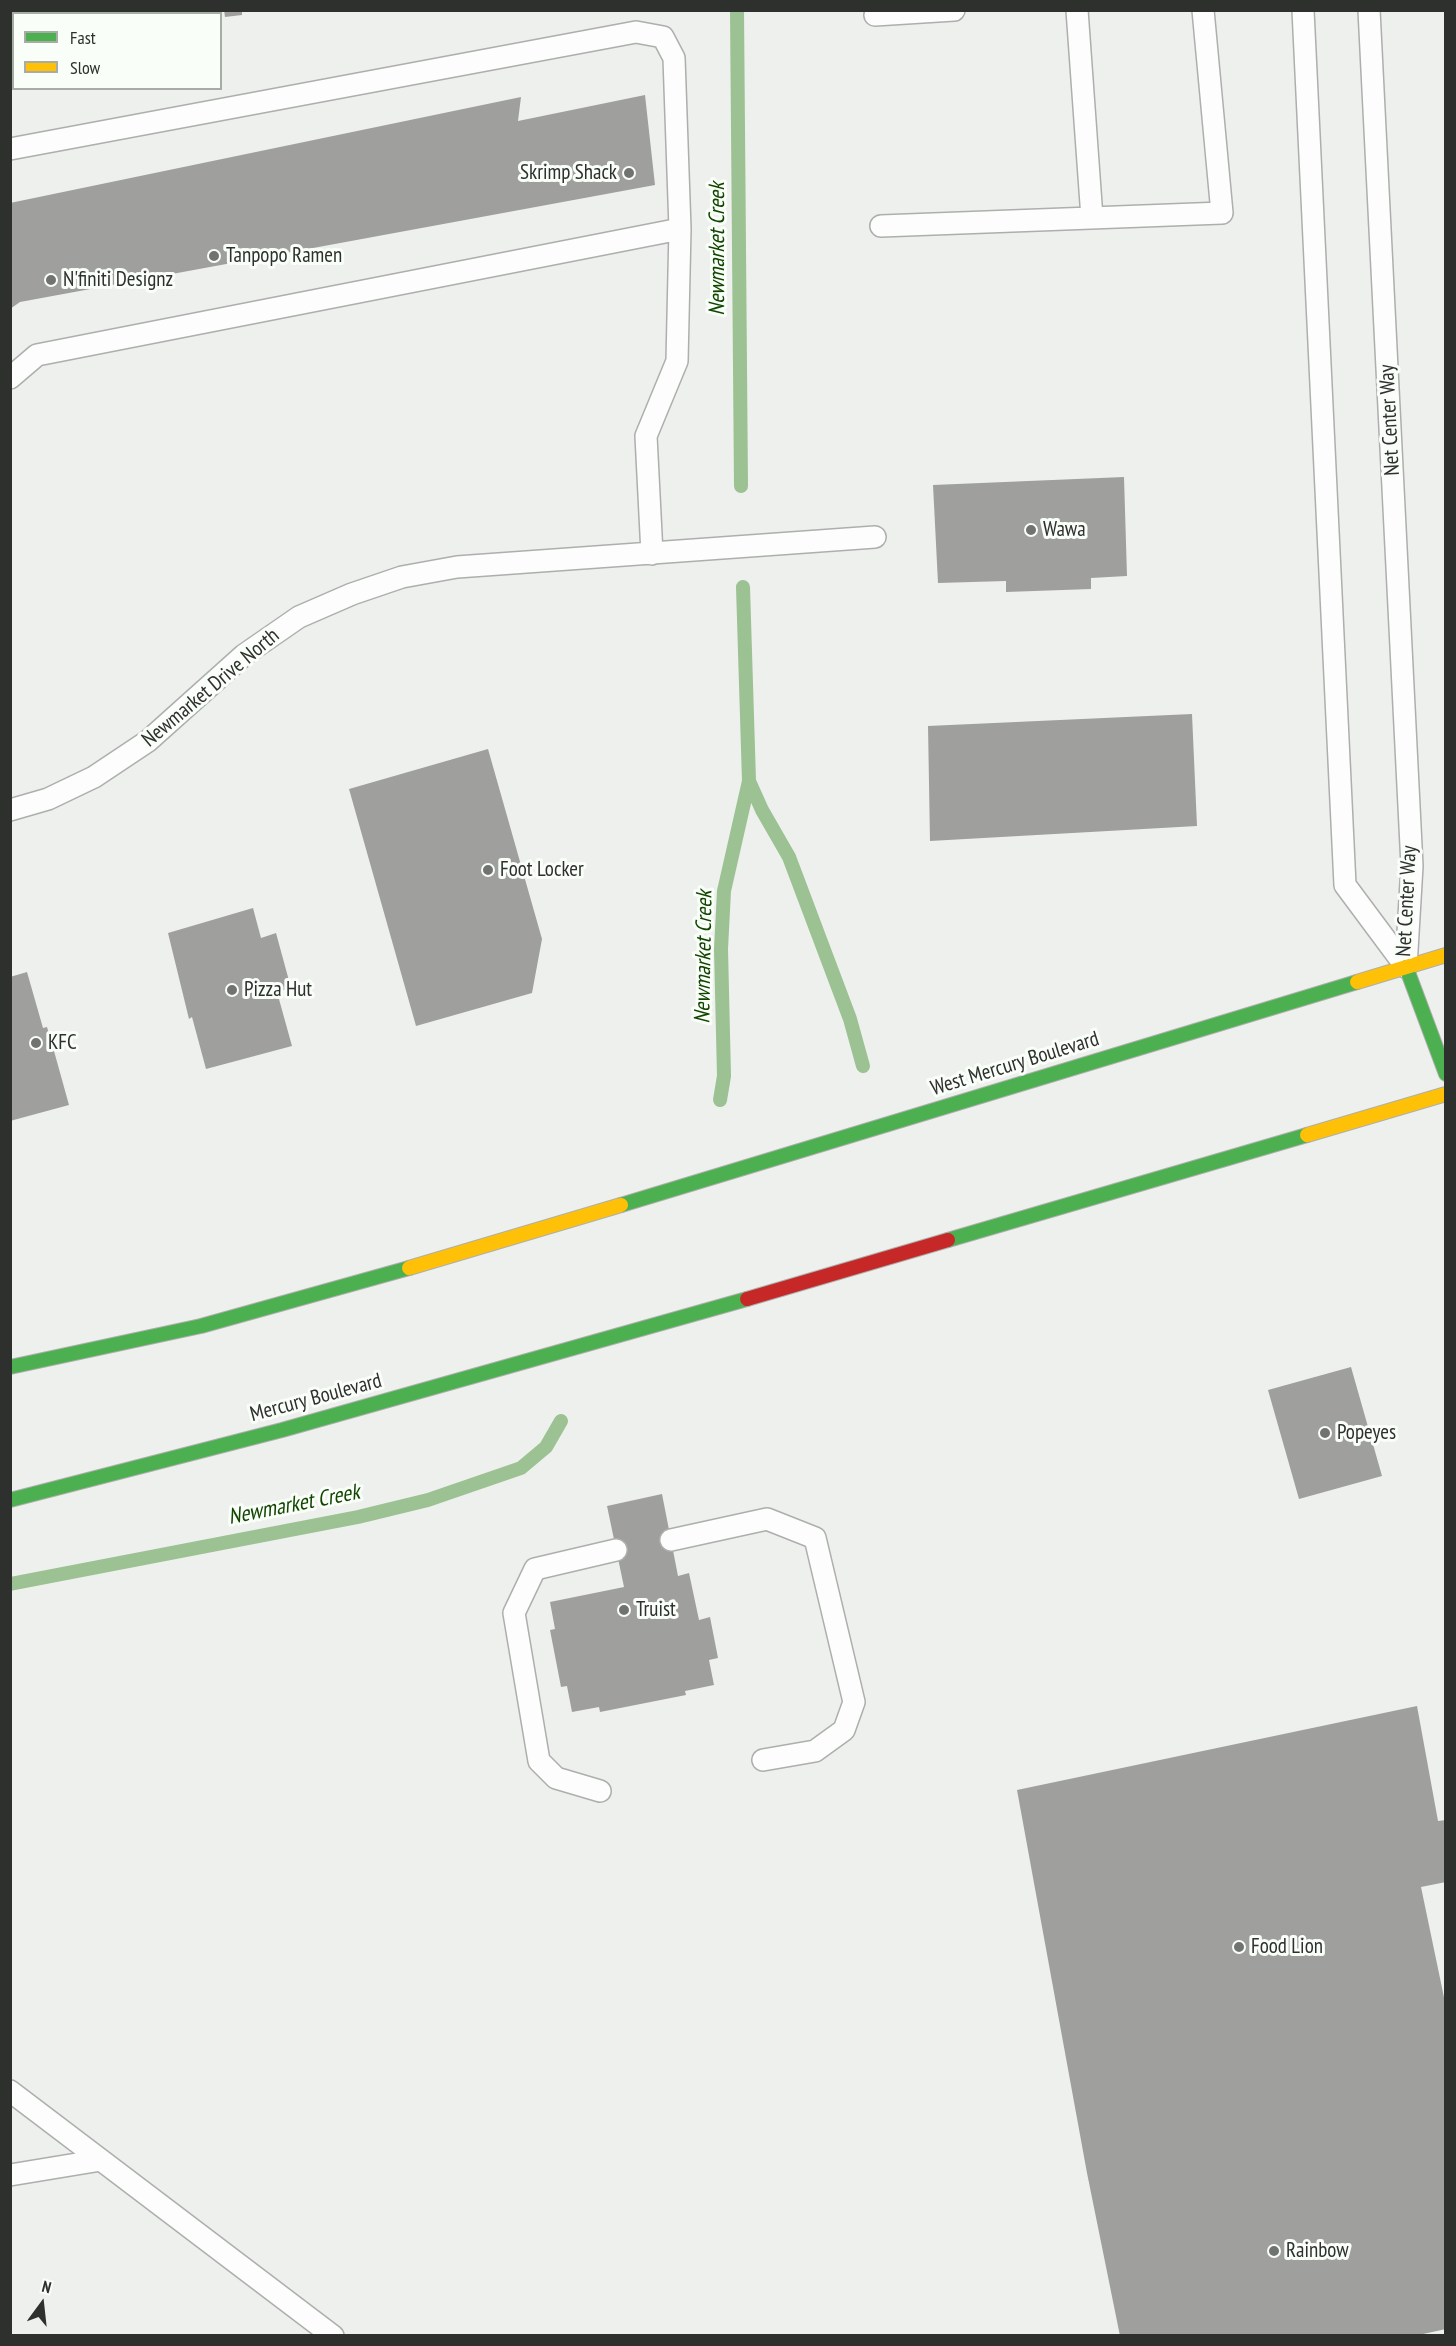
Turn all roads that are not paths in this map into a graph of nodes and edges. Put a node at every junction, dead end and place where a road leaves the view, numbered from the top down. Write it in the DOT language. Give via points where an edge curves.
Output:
graph roads {
  1 [pos="954,10"];
  2 [pos="1077,10"];
  3 [pos="1203,10"];
  4 [pos="1303,10"];
  5 [pos="1370,10"];
  6 [pos="875,15"];
  7 [pos="10,149"];
  8 [pos="1092,218"];
  9 [pos="881,226"];
  10 [pos="680,230"];
  11 [pos="10,378"];
  12 [pos="875,537"];
  13 [pos="652,554"];
  14 [pos="10,810"];
  15 [pos="1446,955"];
  16 [pos="1406,967"];
  17 [pos="1446,1074"];
  18 [pos="1446,1094"];
  19 [pos="10,1367"];
  20 [pos="10,1500"];
  21 [pos="671,1540"];
  22 [pos="616,1550"];
  23 [pos="763,1760"];
  24 [pos="600,1791"];
  25 [pos="10,2091"];
  26 [pos="101,2160"];
  27 [pos="10,2175"];
  28 [pos="333,2336"];
  1 -- 6 [label="lane"];
  2 -- 8 [label="lane"];
  3 -- 8 [label="lane" via="1222,213"];
  4 -- 16 [label="lane, Net Center Way" via="1345,885"];
  5 -- 16 [label="lane, Net Center Way" via="1412,866"];
  7 -- 10 [label="lane" via="636,32 663,37 674,58"];
  8 -- 9 [label="lane"];
  10 -- 11 [label="lane" via="37,356"];
  10 -- 13 [label="lane" via="677,361 646,436"];
  12 -- 13 [label="lane, Newmarket Drive North"];
  13 -- 14 [label="lane, Newmarket Drive North" via="458,567 402,577 352,594 299,617 244,655 148,741 94,777 48,799"];
  15 -- 16 [label="main road, West Mercury Boulevard"];
  16 -- 17 [label="main road"];
  16 -- 19 [label="main road, West Mercury Boulevard" via="597,1214 201,1326"];
  18 -- 20 [label="main road, Mercury Boulevard" via="631,1333 282,1430"];
  21 -- 23 [label="lane" via="767,1519 815,1538 854,1702 844,1730 815,1751"];
  22 -- 24 [label="lane" via="535,1569 514,1613 539,1761 556,1778"];
  25 -- 26 [label="lane"];
  26 -- 27 [label="lane"];
  26 -- 28 [label="lane"];
}
